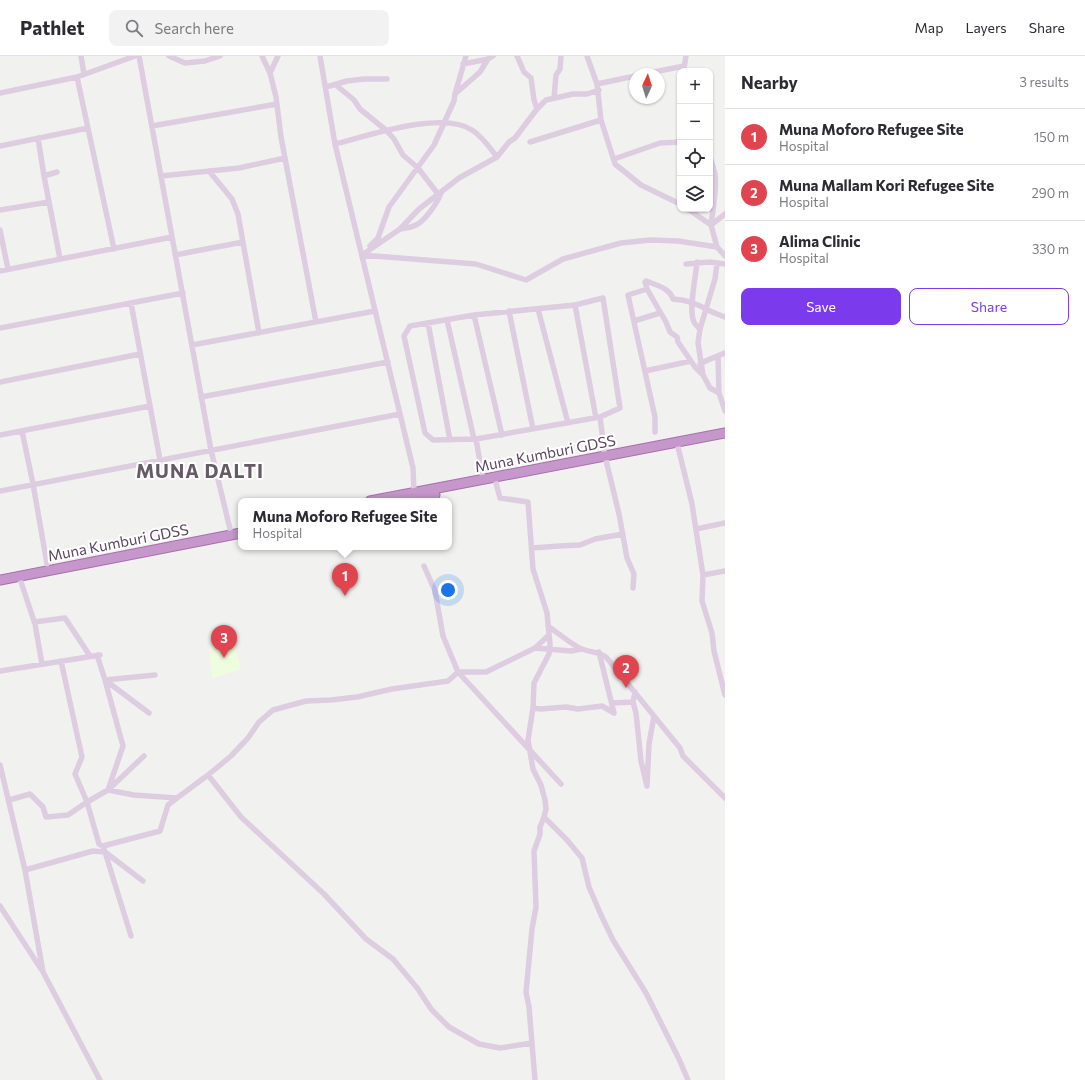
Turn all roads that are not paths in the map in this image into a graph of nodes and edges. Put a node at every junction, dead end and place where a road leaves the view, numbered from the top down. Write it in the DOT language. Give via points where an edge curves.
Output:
graph roads {
  1 [pos="81,56"];
  2 [pos="135,56"];
  3 [pos="139,56"];
  4 [pos="169,56"];
  5 [pos="220,56"];
  6 [pos="262,56"];
  7 [pos="278,56"];
  8 [pos="320,56"];
  9 [pos="466,56"];
  10 [pos="518,56"];
  11 [pos="561,56"];
  12 [pos="588,56"];
  13 [pos="686,56"];
  14 [pos="490,58"];
  15 [pos="463,64"];
  16 [pos="684,68"];
  17 [pos="677,69"];
  18 [pos="665,71"];
  19 [pos="270,73"];
  20 [pos="84,74"];
  21 [pos="77,77"];
  22 [pos="629,77"];
  23 [pos="386,79"];
  24 [pos="598,84"];
  25 [pos="336,85"];
  26 [pos="326,87"];
  27 [pos="599,90"];
  28 [pos="0,93"];
  29 [pos="455,94"];
  30 [pos="554,98"];
  31 [pos="277,104"];
  32 [pos="537,110"];
  33 [pos="601,120"];
  34 [pos="444,123"];
  35 [pos="152,126"];
  36 [pos="88,128"];
  37 [pos="387,130"];
  38 [pos="38,138"];
  39 [pos="530,142"];
  40 [pos="677,142"];
  41 [pos="335,144"];
  42 [pos="0,146"];
  43 [pos="497,157"];
  44 [pos="285,158"];
  45 [pos="614,160"];
  46 [pos="418,168"];
  47 [pos="713,170"];
  48 [pos="209,171"];
  49 [pos="57,172"];
  50 [pos="44,176"];
  51 [pos="161,176"];
  52 [pos="440,193"];
  53 [pos="49,202"];
  54 [pos="677,203"];
  55 [pos="0,210"];
  56 [pos="692,212"];
  57 [pos="725,214"];
  58 [pos="711,225"];
  59 [pos="400,229"];
  60 [pos="0,230"];
  61 [pos="172,237"];
  62 [pos="243,242"];
  63 [pos="717,247"];
  64 [pos="114,249"];
  65 [pos="175,255"];
  66 [pos="362,255"];
  67 [pos="725,256"];
  68 [pos="60,259"];
  69 [pos="697,262"];
  70 [pos="717,263"];
  71 [pos="686,264"];
  72 [pos="725,264"];
  73 [pos="8,269"];
  74 [pos="0,271"];
  75 [pos="646,289"];
  76 [pos="183,294"];
  77 [pos="692,302"];
  78 [pos="131,303"];
  79 [pos="575,305"];
  80 [pos="706,308"];
  81 [pos="538,309"];
  82 [pos="375,311"];
  83 [pos="509,311"];
  84 [pos="660,313"];
  85 [pos="474,316"];
  86 [pos="725,317"];
  87 [pos="447,320"];
  88 [pos="634,321"];
  89 [pos="316,322"];
  90 [pos="428,323"];
  91 [pos="0,328"];
  92 [pos="700,329"];
  93 [pos="259,333"];
  94 [pos="192,345"];
  95 [pos="725,353"];
  96 [pos="140,354"];
  97 [pos="718,357"];
  98 [pos="388,362"];
  99 [pos="691,362"];
  100 [pos="702,362"];
  101 [pos="695,367"];
  102 [pos="645,371"];
  103 [pos="703,375"];
  104 [pos="0,382"];
  105 [pos="719,393"];
  106 [pos="201,396"];
  107 [pos="150,406"];
  108 [pos="725,411"];
  109 [pos="400,414"];
  110 [pos="598,418"];
  111 [pos="568,423"];
  112 [pos="533,429"];
  113 [pos="22,431"];
  114 [pos="655,432"];
  115 [pos="725,433"];
  116 [pos="0,435"];
  117 [pos="502,435"];
  118 [pos="725,438"];
  119 [pos="450,440"];
  120 [pos="475,440"];
  121 [pos="678,447"];
  122 [pos="211,450"];
  123 [pos="605,459"];
  124 [pos="160,460"];
  125 [pos="483,480"];
  126 [pos="496,483"];
  127 [pos="33,484"];
  128 [pos="0,491"];
  129 [pos="414,492"];
  130 [pos="385,498"];
  131 [pos="418,498"];
  132 [pos="725,524"];
  133 [pos="238,528"];
  134 [pos="230,529"];
  135 [pos="696,529"];
  136 [pos="238,534"];
  137 [pos="623,534"];
  138 [pos="532,548"];
  139 [pos="47,564"];
  140 [pos="424,566"];
  141 [pos="725,571"];
  142 [pos="0,574"];
  143 [pos="703,575"];
  144 [pos="19,576"];
  145 [pos="0,580"];
  146 [pos="633,588"];
  147 [pos="34,622"];
  148 [pos="548,626"];
  149 [pos="549,635"];
  150 [pos="535,648"];
  151 [pos="550,649"];
  152 [pos="581,649"];
  153 [pos="599,652"];
  154 [pos="90,656"];
  155 [pos="61,661"];
  156 [pos="42,664"];
  157 [pos="0,671"];
  158 [pos="458,672"];
  159 [pos="155,675"];
  160 [pos="105,680"];
  161 [pos="635,692"];
  162 [pos="725,695"];
  163 [pos="633,702"];
  164 [pos="612,703"];
  165 [pos="533,708"];
  166 [pos="149,713"];
  167 [pos="654,716"];
  168 [pos="530,749"];
  169 [pos="144,756"];
  170 [pos="0,766"];
  171 [pos="208,775"];
  172 [pos="561,784"];
  173 [pos="108,790"];
  174 [pos="0,791"];
  175 [pos="7,791"];
  176 [pos="177,798"];
  177 [pos="725,798"];
  178 [pos="9,800"];
  179 [pos="86,802"];
  180 [pos="544,817"];
  181 [pos="104,849"];
  182 [pos="25,870"];
  183 [pos="143,881"];
  184 [pos="0,906"];
  185 [pos="131,936"];
  186 [pos="43,972"];
  187 [pos="532,1042"];
  188 [pos="100,1080"];
  189 [pos="535,1080"];
  190 [pos="688,1080"];
  1 -- 20 [label="street"];
  2 -- 20 [label="street"];
  3 -- 35 [label="street"];
  4 -- 5 [label="street" via="185,63"];
  6 -- 19 [label="street"];
  7 -- 19 [label="street"];
  8 -- 26 [label="street"];
  9 -- 15 [label="street"];
  10 -- 32 [label="street" via="524,72 531,78"];
  11 -- 30 [label="street"];
  12 -- 24 [label="street"];
  13 -- 16 [label="street"];
  14 -- 15 [label="street"];
  14 -- 29 [label="street" via="480,72"];
  15 -- 29 [label="street"];
  17 -- 18 [label="street"];
  19 -- 31 [label="street"];
  20 -- 21 [label="street"];
  21 -- 28 [label="street"];
  21 -- 36 [label="street"];
  22 -- 24 [label="street"];
  23 -- 25 [label="street" via="347,81"];
  24 -- 27 [label="street"];
  25 -- 26 [label="street"];
  25 -- 37 [label="street" via="354,100 360,109"];
  26 -- 41 [label="street"];
  27 -- 30 [label="street"];
  27 -- 33 [label="street"];
  29 -- 34 [label="street"];
  30 -- 32 [label="street" via="546,100"];
  31 -- 35 [label="street"];
  31 -- 44 [label="street"];
  32 -- 43 [label="street" via="516,138 509,142"];
  33 -- 39 [label="street"];
  33 -- 45 [label="street"];
  34 -- 37 [label="street" via="417,123"];
  34 -- 43 [label="street" via="472,130"];
  34 -- 46 [label="street" via="434,145"];
  35 -- 51 [label="street"];
  36 -- 38 [label="street"];
  36 -- 64 [label="street"];
  37 -- 41 [label="street"];
  37 -- 46 [label="street" via="402,155"];
  38 -- 42 [label="street"];
  38 -- 50 [label="street"];
  40 -- 45 [label="street" via="660,143"];
  41 -- 66 [label="street"];
  43 -- 52 [label="street" via="459,178"];
  44 -- 48 [label="street" via="239,168"];
  44 -- 89 [label="street"];
  45 -- 54 [label="street" via="615,164 641,185"];
  46 -- 52 [label="street"];
  46 -- 66 [label="street" via="389,207 378,238"];
  47 -- 58 [label="street" via="715,194"];
  48 -- 51 [label="street"];
  48 -- 62 [label="street" via="232,199 238,214"];
  49 -- 50 [label="street"];
  50 -- 53 [label="street"];
  51 -- 61 [label="street"];
  52 -- 59 [label="street"];
  52 -- 59 [label="street" via="439,199 424,219 417,225"];
  53 -- 55 [label="street"];
  53 -- 68 [label="street"];
  56 -- 58 [label="street"];
  57 -- 58 [label="street"];
  58 -- 63 [label="street"];
  59 -- 66 [label="street"];
  60 -- 73 [label="street"];
  61 -- 64 [label="street"];
  61 -- 65 [label="street"];
  62 -- 65 [label="street"];
  62 -- 93 [label="street"];
  63 -- 66 [label="street" via="678,241 621,243 563,259 526,280 476,264"];
  63 -- 67 [label="street"];
  64 -- 68 [label="street"];
  65 -- 76 [label="street"];
  66 -- 82 [label="street"];
  68 -- 73 [label="street"];
  69 -- 70 [label="street"];
  69 -- 71 [label="street"];
  69 -- 77 [label="street"];
  70 -- 72 [label="street"];
  70 -- 80 [label="street"];
  73 -- 74 [label="street"];
  75 -- 77 [label="street" via="646,281 667,289 673,299"];
  75 -- 84 [label="street"];
  75 -- 88 [label="street" via="628,295"];
  76 -- 78 [label="street"];
  76 -- 94 [label="street"];
  77 -- 80 [label="street"];
  77 -- 92 [label="street" via="693,321"];
  78 -- 91 [label="street"];
  78 -- 96 [label="street"];
  79 -- 81 [label="street"];
  79 -- 110 [label="street"];
  79 -- 110 [label="street" via="603,298 620,408"];
  80 -- 86 [label="street"];
  80 -- 92 [label="street"];
  81 -- 83 [label="street"];
  81 -- 111 [label="street"];
  82 -- 89 [label="street"];
  82 -- 98 [label="street"];
  83 -- 85 [label="street"];
  83 -- 112 [label="street"];
  84 -- 88 [label="street"];
  84 -- 99 [label="street"];
  85 -- 87 [label="street"];
  85 -- 117 [label="street"];
  87 -- 90 [label="street"];
  87 -- 120 [label="street"];
  88 -- 102 [label="street"];
  89 -- 93 [label="street"];
  90 -- 119 [label="street"];
  90 -- 119 [label="street" via="410,326 404,336 425,433 433,440"];
  92 -- 100 [label="street" via="698,343"];
  93 -- 94 [label="street"];
  94 -- 106 [label="street"];
  95 -- 97 [label="street"];
  96 -- 104 [label="street"];
  96 -- 107 [label="street"];
  97 -- 100 [label="street"];
  97 -- 105 [label="street"];
  98 -- 106 [label="street"];
  98 -- 109 [label="street"];
  99 -- 101 [label="street"];
  99 -- 102 [label="street"];
  100 -- 101 [label="street"];
  100 -- 103 [label="street"];
  101 -- 103 [label="street"];
  102 -- 114 [label="street" via="655,417"];
  103 -- 105 [label="street" via="710,388"];
  105 -- 108 [label="street"];
  106 -- 122 [label="street"];
  107 -- 113 [label="street"];
  107 -- 124 [label="street"];
  109 -- 122 [label="street"];
  109 -- 129 [label="street" via="413,468"];
  110 -- 111 [label="street"];
  110 -- 123 [label="street"];
  111 -- 112 [label="street"];
  112 -- 117 [label="street"];
  113 -- 116 [label="street"];
  113 -- 127 [label="street"];
  115 -- 123 [label="highway, Muna Kumburi GDSS"];
  117 -- 120 [label="street"];
  118 -- 121 [label="highway, Muna Kumburi GDSS"];
  119 -- 120 [label="street"];
  120 -- 125 [label="street"];
  121 -- 123 [label="highway, Muna Kumburi GDSS"];
  121 -- 135 [label="street"];
  122 -- 124 [label="street"];
  122 -- 134 [label="street"];
  123 -- 125 [label="highway, Muna Kumburi GDSS"];
  123 -- 126 [label="highway, Muna Kumburi GDSS"];
  123 -- 137 [label="street"];
  124 -- 127 [label="street"];
  125 -- 129 [label="highway, Muna Kumburi GDSS"];
  126 -- 131 [label="highway, Muna Kumburi GDSS"];
  126 -- 138 [label="street" via="500,498 528,502"];
  127 -- 128 [label="street"];
  127 -- 139 [label="street"];
  129 -- 130 [label="highway, Muna Kumburi GDSS"];
  132 -- 135 [label="street"];
  133 -- 134 [label="highway, Muna Kumburi GDSS"];
  134 -- 139 [label="highway, Muna Kumburi GDSS"];
  135 -- 143 [label="street"];
  136 -- 144 [label="highway, Muna Kumburi GDSS"];
  137 -- 138 [label="street" via="595,539 580,545"];
  137 -- 146 [label="street" via="627,558 634,574"];
  138 -- 148 [label="street" via="533,569 547,613"];
  139 -- 142 [label="highway, Muna Kumburi GDSS"];
  140 -- 158 [label="street" via="435,591 443,636"];
  141 -- 143 [label="street"];
  143 -- 162 [label="street" via="702,601 712,633"];
  144 -- 145 [label="highway, Muna Kumburi GDSS"];
  144 -- 147 [label="street"];
  147 -- 154 [label="street" via="65,618"];
  147 -- 156 [label="street"];
  148 -- 149 [label="street"];
  148 -- 152 [label="street"];
  149 -- 150 [label="street"];
  149 -- 151 [label="street"];
  150 -- 151 [label="street"];
  150 -- 158 [label="street" via="486,672"];
  151 -- 152 [label="street"];
  151 -- 165 [label="street" via="534,683"];
  152 -- 153 [label="street"];
  153 -- 161 [label="street"];
  153 -- 164 [label="street"];
  154 -- 155 [label="street"];
  154 -- 160 [label="street" via="98,655"];
  155 -- 156 [label="street"];
  155 -- 179 [label="street" via="82,757 75,774"];
  156 -- 157 [label="street"];
  158 -- 168 [label="street"];
  158 -- 171 [label="street" via="448,681 357,697 306,701 273,710 259,722 231,756"];
  159 -- 160 [label="street"];
  160 -- 166 [label="street"];
  160 -- 173 [label="street" via="123,746"];
  161 -- 163 [label="street"];
  161 -- 167 [label="street"];
  163 -- 164 [label="street"];
  163 -- 167 [label="street" via="647,786 649,744"];
  164 -- 165 [label="street" via="614,713 602,706 578,709"];
  165 -- 168 [label="street" via="528,740"];
  167 -- 177 [label="street" via="680,748 683,756"];
  168 -- 172 [label="street"];
  168 -- 180 [label="street" via="533,769 546,800"];
  169 -- 173 [label="street"];
  170 -- 175 [label="street"];
  171 -- 176 [label="street"];
  171 -- 187 [label="street" via="241,817 324,894 366,939 393,959 449,1027 479,1044 493,1047"];
  173 -- 176 [label="street"];
  173 -- 179 [label="street"];
  174 -- 175 [label="street"];
  175 -- 178 [label="street"];
  176 -- 181 [label="street" via="168,806 160,831"];
  178 -- 179 [label="street" via="30,794 43,807 46,817 68,815"];
  178 -- 182 [label="street"];
  179 -- 181 [label="street" via="99,844"];
  180 -- 187 [label="street" via="534,851 536,907 526,984"];
  180 -- 190 [label="street" via="582,858 589,887 601,916 646,993"];
  181 -- 182 [label="street"];
  181 -- 183 [label="street"];
  181 -- 185 [label="street"];
  182 -- 186 [label="street"];
  184 -- 186 [label="street"];
  186 -- 188 [label="street"];
  187 -- 189 [label="street"];
}
